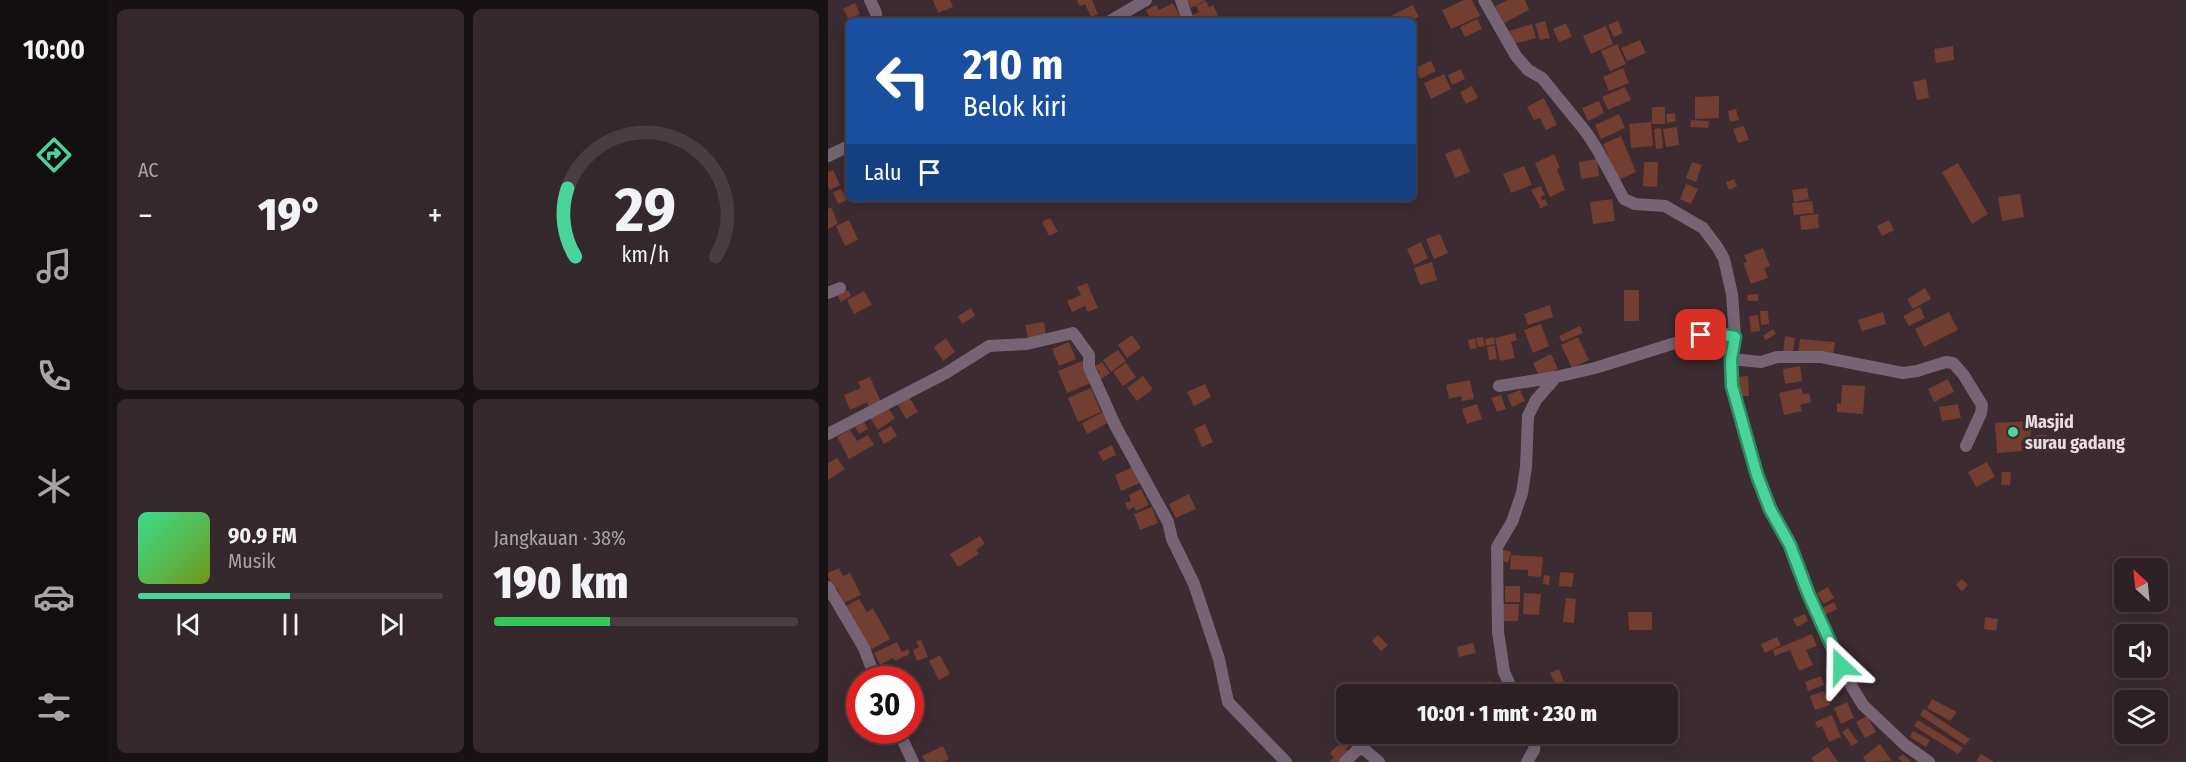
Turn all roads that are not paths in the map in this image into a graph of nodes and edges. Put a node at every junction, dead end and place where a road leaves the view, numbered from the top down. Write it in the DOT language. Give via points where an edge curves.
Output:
graph roads {
  1 [pos="870,0"];
  2 [pos="1146,0"];
  3 [pos="1181,0"];
  4 [pos="1484,0"];
  5 [pos="876,18"];
  6 [pos="1115,18"];
  7 [pos="1187,18"];
  8 [pos="846,147"];
  9 [pos="828,156"];
  10 [pos="840,288"];
  11 [pos="828,293"];
  12 [pos="1735,337"];
  13 [pos="1731,359"];
  14 [pos="1556,377"];
  15 [pos="1499,386"];
  16 [pos="828,434"];
  17 [pos="1966,446"];
  18 [pos="828,587"];
  19 [pos="871,666"];
  20 [pos="1509,684"];
  21 [pos="905,744"];
  22 [pos="1535,744"];
  23 [pos="913,762"];
  24 [pos="1286,762"];
  25 [pos="1345,762"];
  26 [pos="1379,762"];
  27 [pos="1527,762"];
  28 [pos="1929,762"];
  1 -- 5 [label="street"];
  2 -- 6 [label="street"];
  3 -- 7 [label="street"];
  4 -- 12 [label="street" via="1516,56 1542,78 1586,132 1624,199 1635,204 1665,206 1712,237 1728,275"];
  8 -- 9 [label="street"];
  10 -- 11 [label="street"];
  12 -- 13 [label="street"];
  12 -- 14 [label="street" via="1701,335"];
  13 -- 17 [label="street" via="1761,362 1778,357 1821,357 1910,373 1953,363 1982,408"];
  13 -- 28 [label="street" via="1732,386 1761,488 1790,545 1841,666 1863,705"];
  14 -- 15 [label="street"];
  14 -- 20 [label="street" via="1528,416 1522,493 1512,522 1497,547 1498,632"];
  16 -- 24 [label="street" via="946,373 989,346 1027,344 1073,333 1089,356 1089,367 1115,425 1168,522 1194,584 1219,659 1228,702"];
  18 -- 19 [label="street"];
  21 -- 23 [label="street"];
  22 -- 27 [label="street"];
  25 -- 26 [label="street" via="1358,749"];
}
